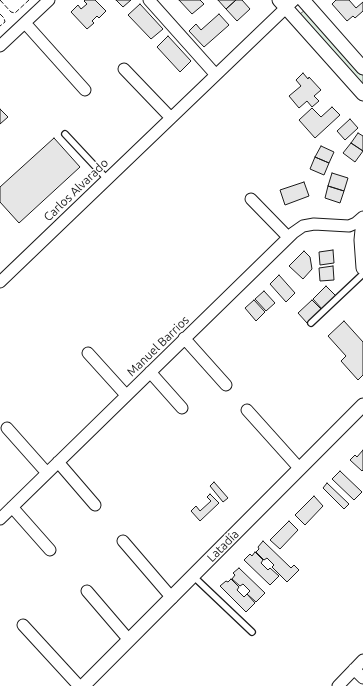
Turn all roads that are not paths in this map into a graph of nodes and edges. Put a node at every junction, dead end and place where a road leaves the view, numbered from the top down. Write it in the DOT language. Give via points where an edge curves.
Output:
graph roads {
  1 [pos="49,0"];
  2 [pos="149,0"];
  3 [pos="303,0"];
  4 [pos="287,3"];
  5 [pos="25,23"];
  6 [pos="0,46"];
  7 [pos="363,68"];
  8 [pos="124,69"];
  9 [pos="216,75"];
  10 [pos="85,90"];
  11 [pos="363,94"];
  12 [pos="171,118"];
  13 [pos="65,134"];
  14 [pos="108,179"];
  15 [pos="251,199"];
  16 [pos="363,218"];
  17 [pos="349,226"];
  18 [pos="288,237"];
  19 [pos="361,240"];
  20 [pos="363,268"];
  21 [pos="363,274"];
  22 [pos="0,282"];
  23 [pos="310,323"];
  24 [pos="184,338"];
  25 [pos="88,353"];
  26 [pos="150,372"];
  27 [pos="226,385"];
  28 [pos="126,395"];
  29 [pos="363,406"];
  30 [pos="182,408"];
  31 [pos="247,410"];
  32 [pos="7,428"];
  33 [pos="58,462"];
  34 [pos="300,469"];
  35 [pos="47,473"];
  36 [pos="96,505"];
  37 [pos="12,507"];
  38 [pos="0,519"];
  39 [pos="123,542"];
  40 [pos="50,550"];
  41 [pos="193,576"];
  42 [pos="87,591"];
  43 [pos="172,598"];
  44 [pos="23,625"];
  45 [pos="252,632"];
  46 [pos="129,640"];
  47 [pos="363,660"];
  48 [pos="354,669"];
  49 [pos="363,678"];
  50 [pos="79,686"];
  51 [pos="83,686"];
  52 [pos="338,686"];
  1 -- 5 [label="street"];
  2 -- 9 [label="street"];
  3 -- 7 [label="street"];
  4 -- 9 [label="street, Carlos Alvarado"];
  4 -- 11 [label="street"];
  5 -- 6 [label="street"];
  5 -- 10 [label="street"];
  8 -- 12 [label="street"];
  9 -- 12 [label="street, Carlos Alvarado"];
  12 -- 14 [label="street, Carlos Alvarado"];
  13 -- 14 [label="lane"];
  14 -- 22 [label="street, Carlos Alvarado"];
  15 -- 18 [label="street"];
  16 -- 17 [label="street"];
  16 -- 19 [label="street"];
  17 -- 18 [label="street, Manuel Barrios" via="314,224 303,226"];
  17 -- 19 [label="street"];
  18 -- 24 [label="street, Manuel Barrios"];
  19 -- 20 [label="street"];
  21 -- 23 [label="lane"];
  24 -- 26 [label="street, Manuel Barrios"];
  24 -- 27 [label="street"];
  25 -- 28 [label="street"];
  26 -- 28 [label="street, Manuel Barrios"];
  26 -- 30 [label="street"];
  28 -- 33 [label="street, Manuel Barrios"];
  29 -- 34 [label="street, Latadía"];
  31 -- 34 [label="street"];
  32 -- 35 [label="street"];
  33 -- 35 [label="street, Manuel Barrios"];
  33 -- 36 [label="street"];
  34 -- 41 [label="street, Latadía"];
  35 -- 37 [label="street, Manuel Barrios"];
  37 -- 38 [label="street, Manuel Barrios"];
  37 -- 40 [label="street"];
  39 -- 43 [label="street"];
  41 -- 43 [label="street, Latadía"];
  41 -- 45 [label="lane"];
  42 -- 46 [label="street"];
  43 -- 46 [label="street, Latadía"];
  44 -- 50 [label="street"];
  46 -- 51 [label="street, Latadía"];
  47 -- 48 [label="street"];
  48 -- 49 [label="street"];
  48 -- 52 [label="street"];
}
